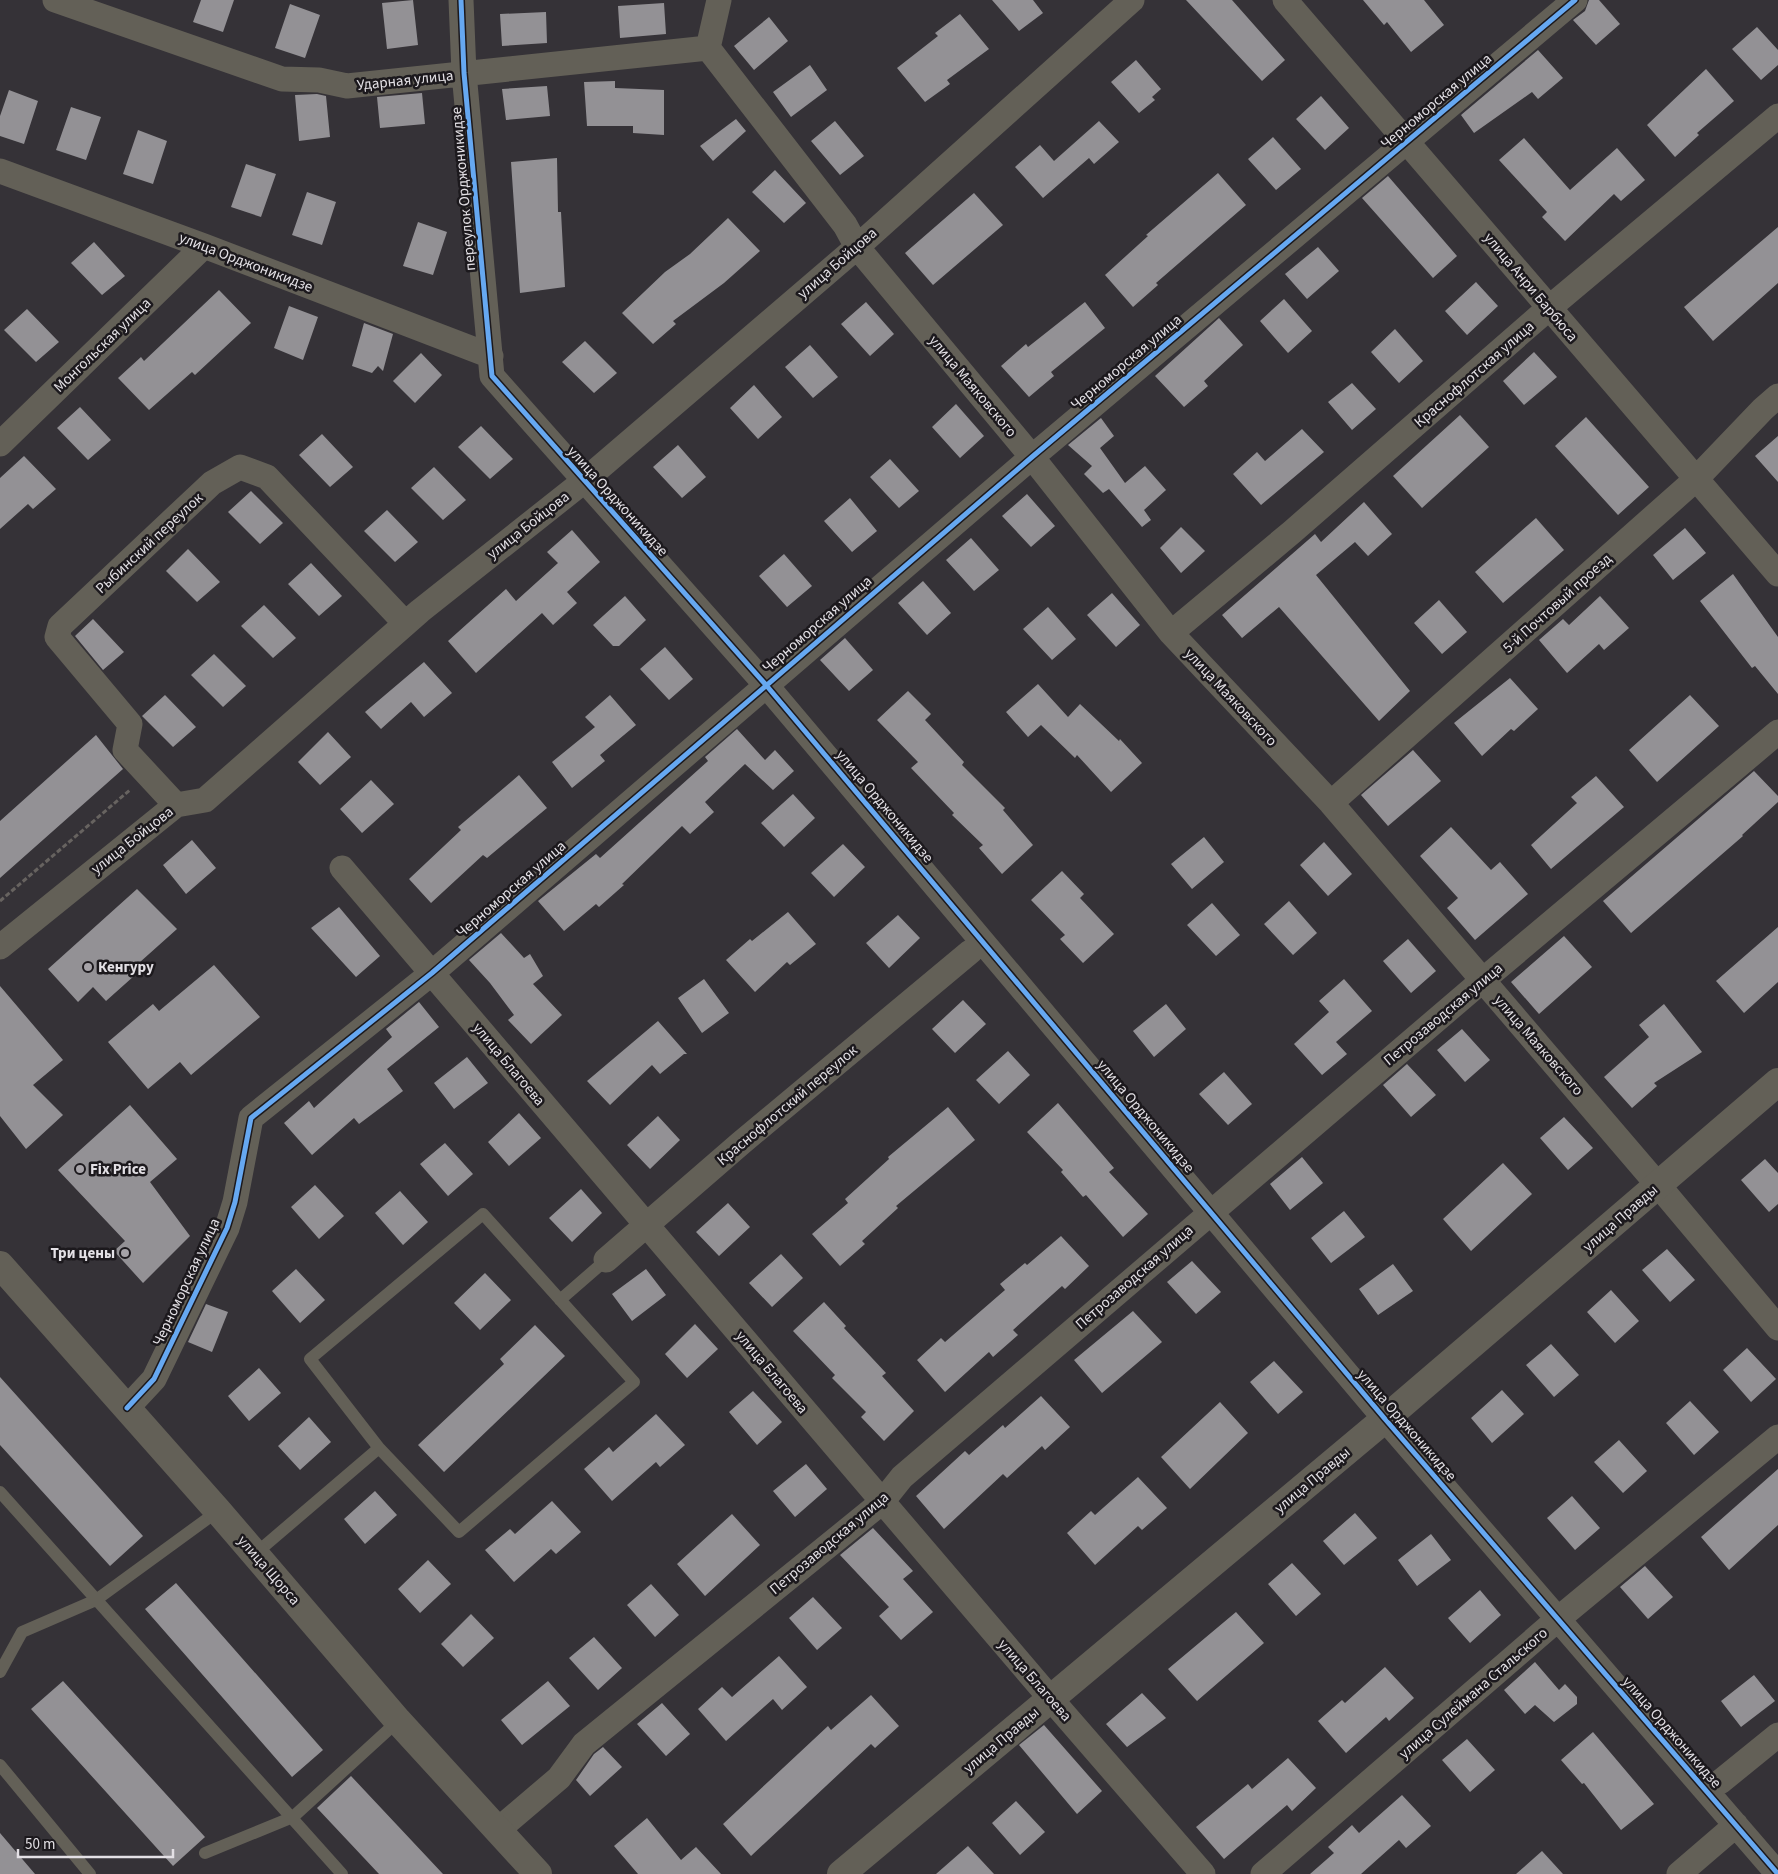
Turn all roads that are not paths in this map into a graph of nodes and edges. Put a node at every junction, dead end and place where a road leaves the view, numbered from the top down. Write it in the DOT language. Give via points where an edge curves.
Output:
graph roads {
  1 [pos="55,0"];
  2 [pos="461,0"];
  3 [pos="719,0"];
  4 [pos="1132,0"];
  5 [pos="1285,0"];
  6 [pos="1576,0"];
  7 [pos="708,48"];
  8 [pos="464,73"];
  9 [pos="1778,116"];
  10 [pos="1407,142"];
  11 [pos="0,171"];
  12 [pos="204,246"];
  13 [pos="857,247"];
  14 [pos="1549,308"];
  15 [pos="492,366"];
  16 [pos="1778,396"];
  17 [pos="0,444"];
  18 [pos="1032,457"];
  19 [pos="1695,480"];
  20 [pos="584,481"];
  21 [pos="1778,574"];
  22 [pos="405,623"];
  23 [pos="1171,633"];
  24 [pos="766,685"];
  25 [pos="1778,732"];
  26 [pos="1331,803"];
  27 [pos="176,805"];
  28 [pos="342,868"];
  29 [pos="0,947"];
  30 [pos="970,952"];
  31 [pos="432,973"];
  32 [pos="1483,980"];
  33 [pos="1778,1082"];
  34 [pos="1658,1185"];
  35 [pos="1210,1212"];
  36 [pos="646,1225"];
  37 [pos="606,1260"];
  38 [pos="0,1265"];
  39 [pos="560,1300"];
  40 [pos="1778,1328"];
  41 [pos="126,1408"];
  42 [pos="1385,1419"];
  43 [pos="1778,1437"];
  44 [pos="379,1448"];
  45 [pos="0,1492"];
  46 [pos="882,1502"];
  47 [pos="218,1511"];
  48 [pos="255,1554"];
  49 [pos="96,1600"];
  50 [pos="1558,1619"];
  51 [pos="0,1672"];
  52 [pos="1050,1699"];
  53 [pos="398,1721"];
  54 [pos="1778,1735"];
  55 [pos="0,1765"];
  56 [pos="1720,1782"];
  57 [pos="293,1817"];
  58 [pos="1736,1825"];
  59 [pos="499,1830"];
  60 [pos="205,1852"];
  61 [pos="90,1874"];
  62 [pos="342,1874"];
  63 [pos="538,1874"];
  64 [pos="842,1874"];
  65 [pos="1203,1874"];
  66 [pos="1263,1874"];
  67 [pos="1679,1874"];
  68 [pos="1778,1874"];
  1 -- 8 [label="street, Ударная улица" via="282,79 319,80 347,86"];
  2 -- 8 [label="street, переулок Орджоникидзе"];
  3 -- 7 [label="street"];
  4 -- 13 [label="street, улица Бойцова"];
  5 -- 10 [label="street, улица Анри Барбюса"];
  6 -- 10 [label="street, Черноморская улица"];
  7 -- 8 [label="street, Ударная улица"];
  7 -- 13 [label="street, улица Маяковского" via="845,225"];
  8 -- 15 [label="street, переулок Орджоникидзе"];
  9 -- 14 [label="street, Краснофлотская улица"];
  10 -- 14 [label="street, улица Анри Барбюса"];
  10 -- 18 [label="street, Черноморская улица"];
  11 -- 12 [label="street, улица Орджоникидзе"];
  12 -- 15 [label="street, улица Орджоникидзе"];
  12 -- 17 [label="street, Монгольская улица"];
  13 -- 18 [label="street, улица Маяковского"];
  13 -- 20 [label="street, улица Бойцова"];
  14 -- 19 [label="street, улица Анри Барбюса"];
  14 -- 23 [label="street, Краснофлотская улица"];
  15 -- 20 [label="street, улица Орджоникидзе"];
  16 -- 19 [label="street, 5-й Почтовый проезд"];
  18 -- 23 [label="street, улица Маяковского"];
  18 -- 24 [label="street, Черноморская улица"];
  19 -- 21 [label="street, улица Анри Барбюса"];
  19 -- 26 [label="street, 5-й Почтовый проезд"];
  20 -- 22 [label="street, улица Бойцова"];
  20 -- 24 [label="street, улица Орджоникидзе"];
  22 -- 27 [label="street, улица Бойцова" via="205,800"];
  22 -- 27 [label="street, Рыбинский переулок" via="267,477 240,467 212,484 60,626 57,637 130,724 125,750"];
  23 -- 26 [label="street, улица Маяковского"];
  24 -- 31 [label="street, Черноморская улица"];
  24 -- 35 [label="street, улица Орджоникидзе"];
  25 -- 32 [label="street, Петрозаводская улица"];
  26 -- 32 [label="street, улица Маяковского"];
  27 -- 29 [label="street, улица Бойцова"];
  28 -- 31 [label="street, улица Благоева"];
  30 -- 36 [label="street, Краснофлотский переулок"];
  31 -- 36 [label="street, улица Благоева"];
  31 -- 41 [label="street, Черноморская улица" via="251,1118 224,1236 154,1379"];
  32 -- 34 [label="street, улица Маяковского"];
  32 -- 35 [label="street, Петрозаводская улица"];
  33 -- 34 [label="street, улица Правды"];
  34 -- 40 [label="street, улица Маяковского"];
  34 -- 42 [label="street, улица Правды"];
  35 -- 42 [label="street, улица Орджоникидзе"];
  35 -- 46 [label="street, Петрозаводская улица" via="902,1476"];
  36 -- 37 [label="street, Краснофлотский переулок"];
  36 -- 46 [label="street, улица Благоева"];
  37 -- 39 [label="lane"];
  38 -- 41 [label="street, улица Щорса"];
  39 -- 44 [label="lane" via="484,1214 310,1359"];
  39 -- 44 [label="lane" via="634,1382 459,1532"];
  41 -- 47 [label="street, улица Щорса"];
  42 -- 50 [label="street, улица Орджоникидзе"];
  42 -- 52 [label="street, улица Правды"];
  43 -- 50 [label="street, улица Сулеймана Стальского"];
  44 -- 48 [label="lane"];
  45 -- 49 [label="lane"];
  46 -- 52 [label="street, улица Благоева"];
  46 -- 59 [label="street, Петрозаводская улица" via="584,1744 559,1778"];
  47 -- 48 [label="street, улица Щорса"];
  47 -- 49 [label="lane"];
  48 -- 53 [label="street, улица Щорса"];
  49 -- 51 [label="lane" via="22,1632"];
  49 -- 57 [label="lane"];
  50 -- 58 [label="street, улица Орджоникидзе"];
  50 -- 66 [label="street, улица Сулеймана Стальского"];
  52 -- 64 [label="street, улица Правды"];
  52 -- 65 [label="street, улица Благоева"];
  53 -- 57 [label="lane"];
  53 -- 59 [label="street, улица Щорса"];
  54 -- 56 [label="street"];
  55 -- 61 [label="lane"];
  57 -- 60 [label="lane"];
  57 -- 62 [label="lane"];
  58 -- 67 [label="street"];
  58 -- 68 [label="street, улица Орджоникидзе"];
  59 -- 63 [label="street, улица Щорса"];
}
